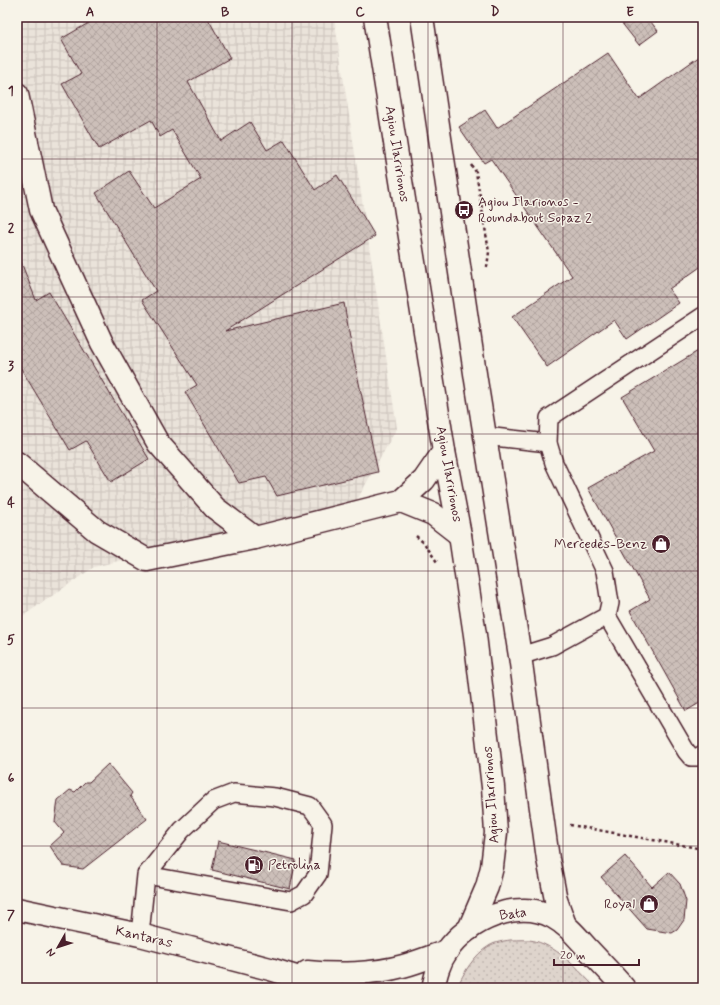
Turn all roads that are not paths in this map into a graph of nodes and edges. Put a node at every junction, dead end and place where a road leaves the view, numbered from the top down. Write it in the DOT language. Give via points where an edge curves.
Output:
graph roads {
  1 [pos="375,17"];
  2 [pos="422,17"];
  3 [pos="17,94"];
  4 [pos="703,316"];
  5 [pos="485,436"];
  6 [pos="548,443"];
  7 [pos="444,451"];
  8 [pos="17,463"];
  9 [pos="401,501"];
  10 [pos="460,535"];
  11 [pos="254,538"];
  12 [pos="607,616"];
  13 [pos="520,656"];
  14 [pos="703,754"];
  15 [pos="146,875"];
  16 [pos="17,909"];
  17 [pos="565,925"];
  18 [pos="469,928"];
  19 [pos="140,935"];
  20 [pos="447,951"];
  21 [pos="270,969"];
  22 [pos="332,988"];
  23 [pos="433,988"];
  24 [pos="624,988"];
  1 -- 7 [label="main road, Agiou Ilaririonos"];
  2 -- 5 [label="main road"];
  3 -- 11 [label="main road" via="41,210 102,343 158,443 215,508"];
  4 -- 6 [label="lane" via="549,418"];
  5 -- 6 [label="lane"];
  5 -- 13 [label="main road"];
  6 -- 12 [label="lane" via="554,463 605,571 610,603"];
  7 -- 9 [label="main road" via="424,480"];
  7 -- 10 [label="main road, Agiou Ilaririonos"];
  8 -- 11 [label="main road" via="97,531 147,560"];
  9 -- 10 [label="main road" via="433,514"];
  9 -- 11 [label="main road"];
  10 -- 18 [label="main road, Agiou Ilaririonos" via="475,635 496,833 487,886"];
  12 -- 13 [label="lane" via="552,646"];
  12 -- 14 [label="lane" via="686,751 691,757"];
  13 -- 17 [label="main road" via="548,858 556,900"];
  15 -- 15 [label="lane" via="291,901 304,894 318,874 323,824 310,806 276,797 234,793 213,801 182,830"];
  15 -- 19 [label="lane"];
  16 -- 19 [label="main road, Kantaras"];
  17 -- 18 [label="main road, Bata" via="553,917 526,910 498,914"];
  17 -- 24 [label="main road, Bata"];
  18 -- 20 [label="main road, Bata"];
  19 -- 21 [label="main road, Kantaras"];
  20 -- 21 [label="main road, Kantaras" via="402,967 375,971 324,974"];
  20 -- 23 [label="main road, Bata" via="440,963"];
  21 -- 22 [label="main road, Kantaras"];
}
